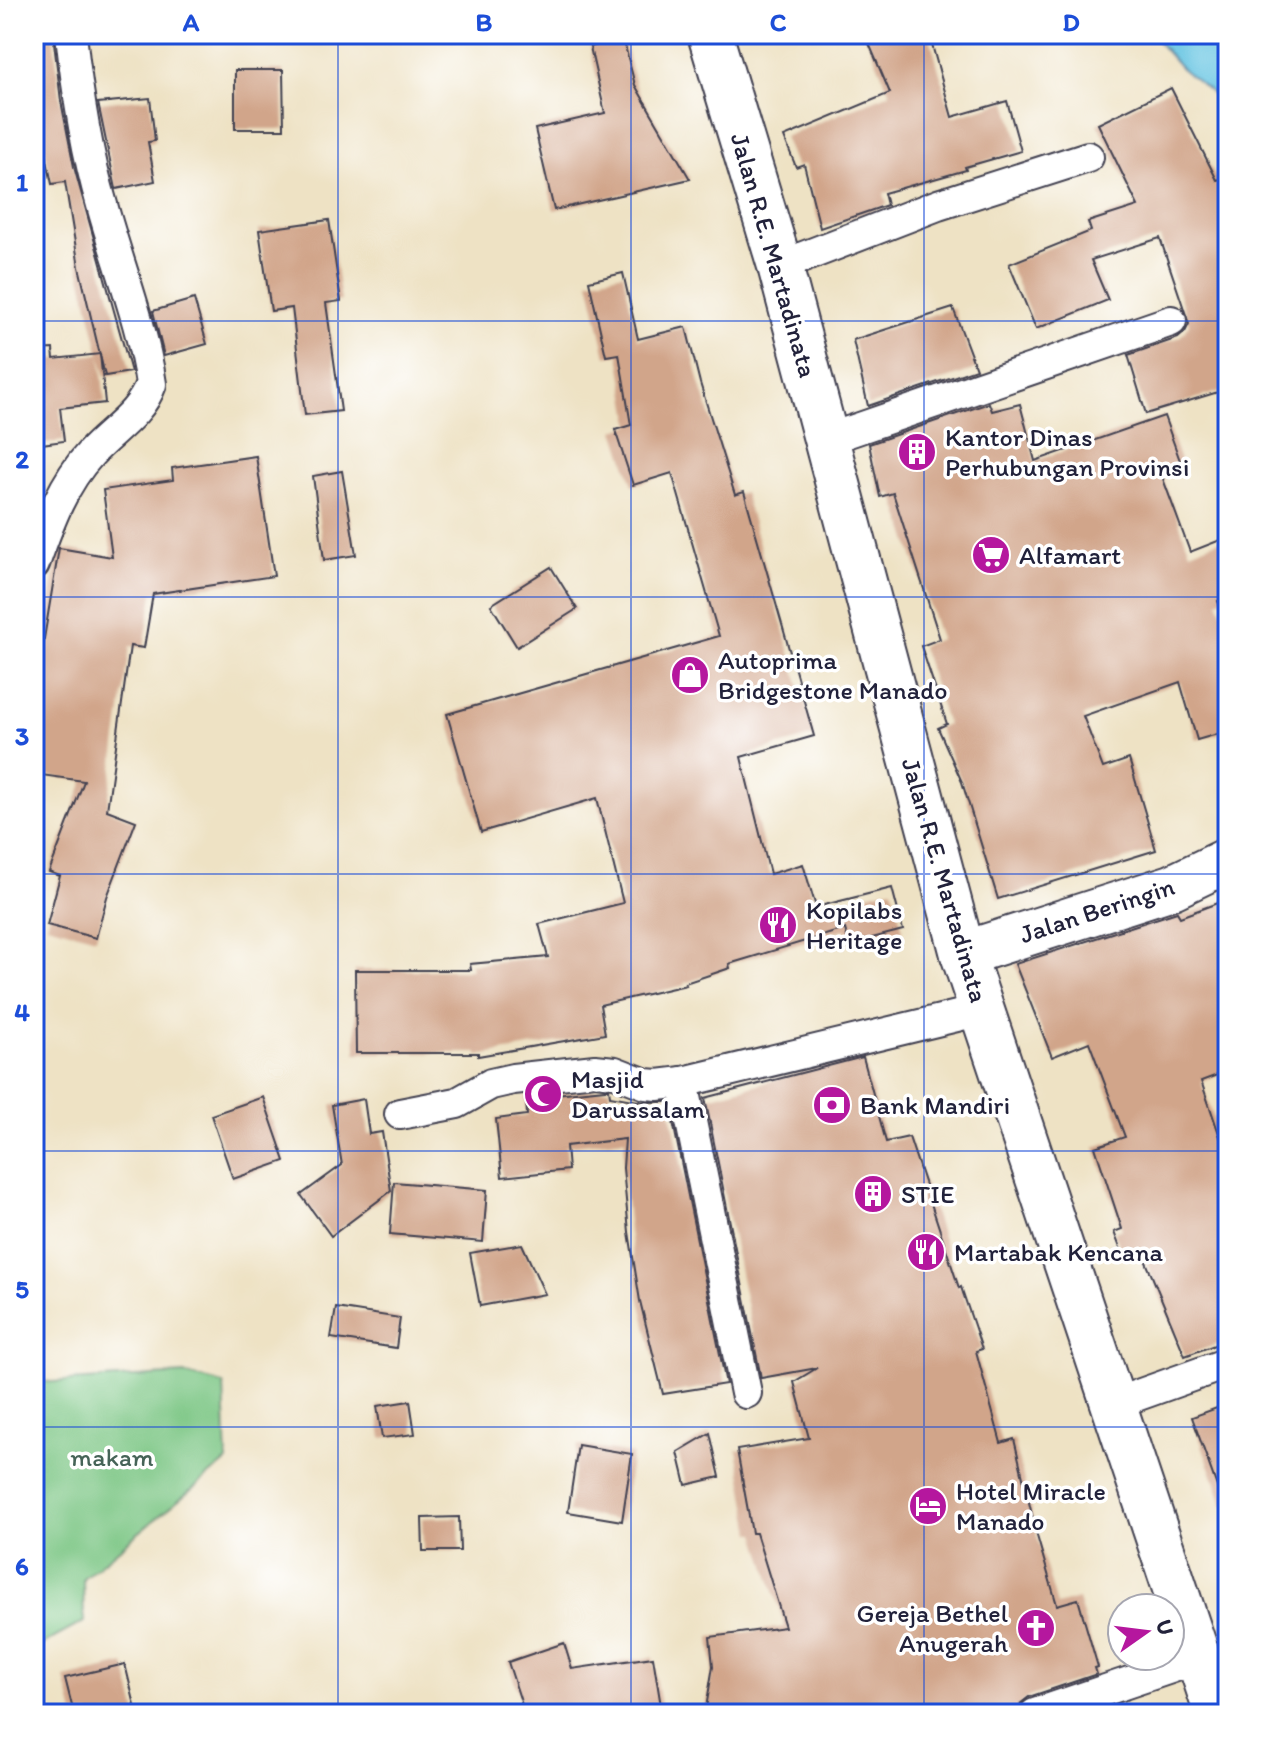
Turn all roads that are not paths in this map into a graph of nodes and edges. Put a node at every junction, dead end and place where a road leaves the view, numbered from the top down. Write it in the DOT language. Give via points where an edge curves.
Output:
graph roads {
  1 [pos="71,34"];
  2 [pos="710,34"];
  3 [pos="1088,157"];
  4 [pos="780,266"];
  5 [pos="1171,321"];
  6 [pos="825,440"];
  7 [pos="34,564"];
  8 [pos="1228,860"];
  9 [pos="963,954"];
  10 [pos="982,1010"];
  11 [pos="683,1082"];
  12 [pos="400,1114"];
  13 [pos="1228,1363"];
  14 [pos="746,1393"];
  15 [pos="1113,1404"];
  16 [pos="1197,1659"];
  17 [pos="1035,1714"];
  18 [pos="1217,1714"];
  1 -- 7 [label="street" via="101,203 151,384 146,399 89,455 57,504"];
  2 -- 4 [label="main road, Jalan R.E. Martadinata"];
  3 -- 4 [label="street" via="938,205"];
  4 -- 6 [label="main road, Jalan R.E. Martadinata"];
  5 -- 6 [label="street"];
  6 -- 9 [label="main road, Jalan R.E. Martadinata"];
  8 -- 9 [label="main road, Jalan Beringin" via="1172,887"];
  9 -- 10 [label="main road, Jalan R.E. Martadinata"];
  10 -- 11 [label="street"];
  10 -- 15 [label="main road, Jalan R.E. Martadinata"];
  11 -- 12 [label="street" via="646,1084 595,1070 513,1079 491,1084 457,1103"];
  11 -- 14 [label="street"];
  13 -- 15 [label="street"];
  15 -- 16 [label="main road, Jalan R.E. Martadinata"];
  16 -- 17 [label="street"];
  16 -- 18 [label="main road, Jalan R.E. Martadinata"];
}
